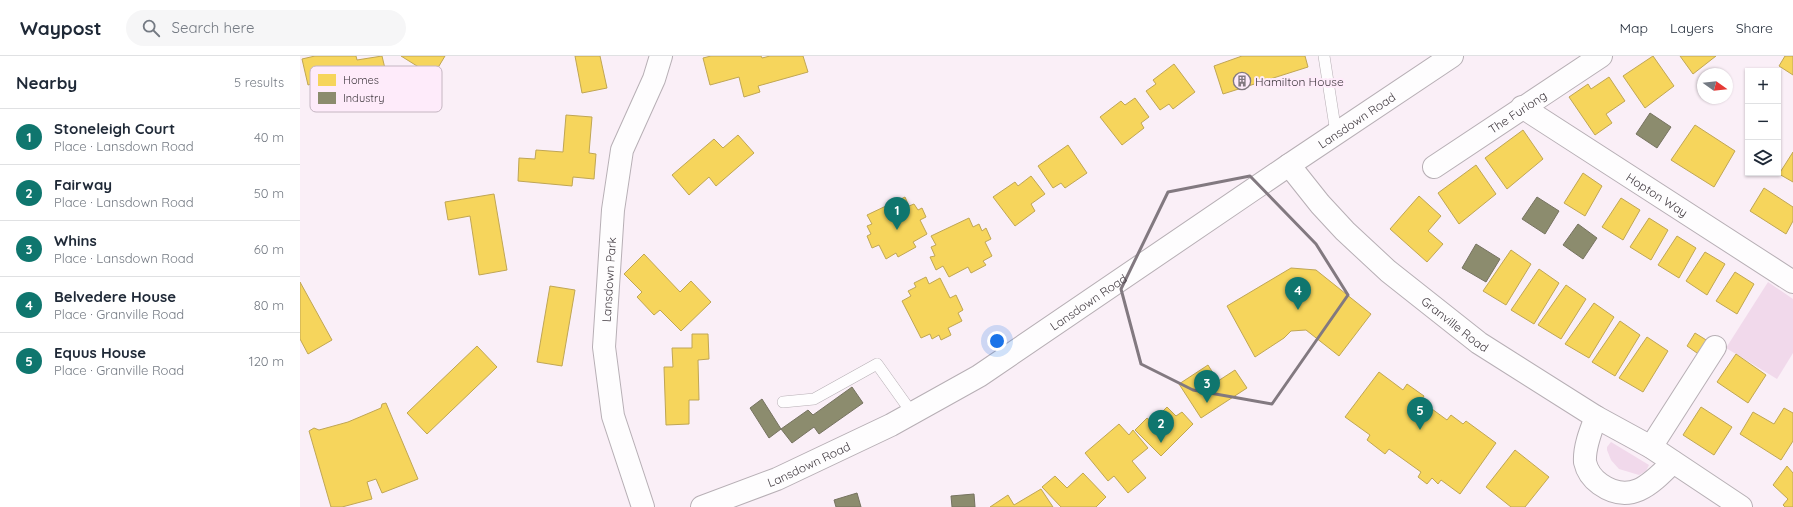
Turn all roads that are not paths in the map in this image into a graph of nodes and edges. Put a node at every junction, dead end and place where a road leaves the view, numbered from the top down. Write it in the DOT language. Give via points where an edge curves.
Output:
graph roads {
  1 [pos="661,56"];
  2 [pos="1324,56"];
  3 [pos="1452,56"];
  4 [pos="1601,56"];
  5 [pos="1522,107"];
  6 [pos="1336,133"];
  7 [pos="1289,165"];
  8 [pos="1434,167"];
  9 [pos="1791,276"];
  10 [pos="1715,347"];
  11 [pos="783,402"];
  12 [pos="912,413"];
  13 [pos="1596,417"];
  14 [pos="1651,447"];
  15 [pos="1673,462"];
  16 [pos="643,507"];
  17 [pos="702,507"];
  18 [pos="1741,507"];
  1 -- 16 [label="street, Lansdown Park" via="654,79 622,150 613,210 604,347 614,416"];
  2 -- 6 [label="lane"];
  3 -- 6 [label="street, Lansdown Road"];
  4 -- 5 [label="street, The Furlong"];
  5 -- 8 [label="street, The Furlong"];
  5 -- 9 [label="street, Hopton Way"];
  6 -- 7 [label="street, Lansdown Road"];
  7 -- 12 [label="street, Lansdown Road" via="979,376"];
  7 -- 13 [label="street, Granville Road" via="1345,231 1388,271 1479,343"];
  10 -- 14 [label="street"];
  11 -- 12 [label="lane" via="814,399 877,364"];
  12 -- 17 [label="street, Lansdown Road" via="777,479"];
  13 -- 14 [label="street, Granville Road"];
  13 -- 15 [label="street" via="1588,442 1586,462 1593,479 1605,488 1620,493 1634,493 1652,482"];
  14 -- 15 [label="street, Granville Road"];
  15 -- 18 [label="street, Granville Road"];
}
